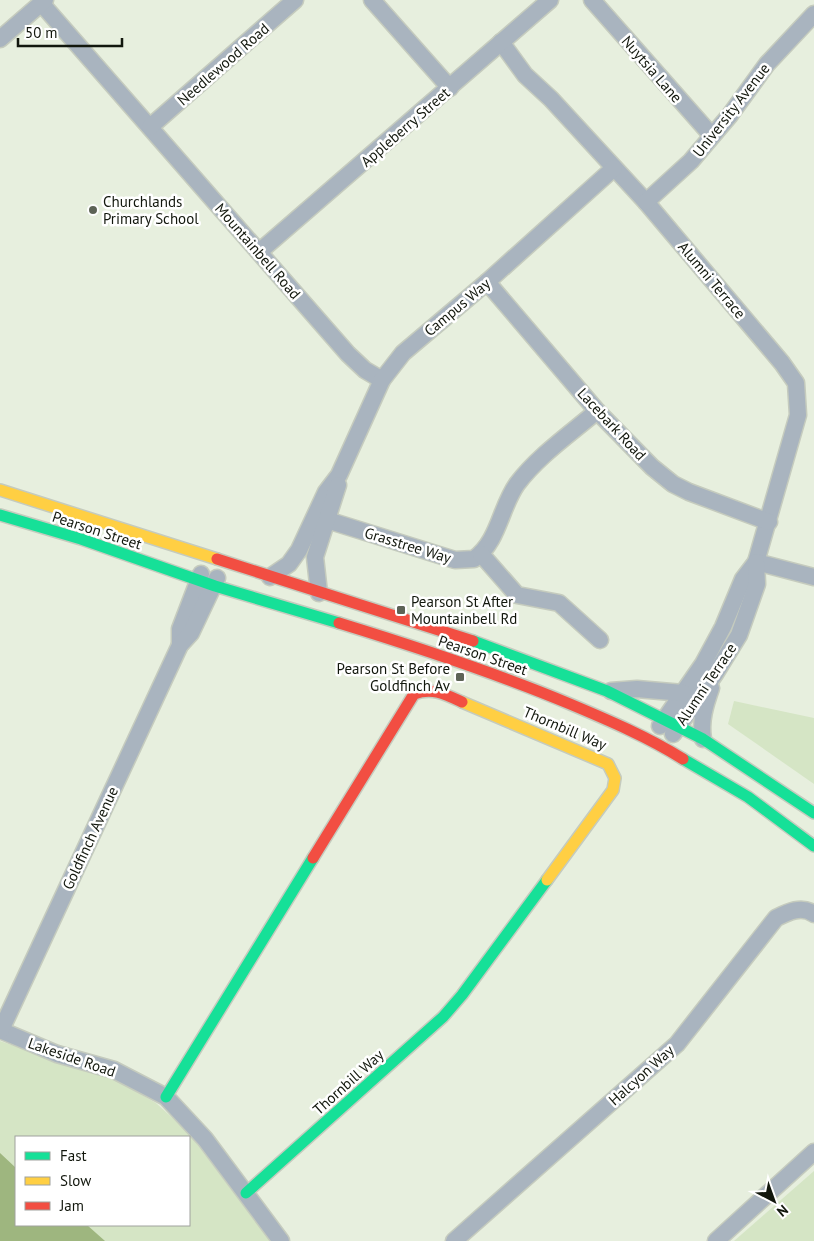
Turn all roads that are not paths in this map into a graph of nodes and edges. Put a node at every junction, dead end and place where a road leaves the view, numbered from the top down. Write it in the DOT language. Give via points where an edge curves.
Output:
graph roads {
  1 [pos="296,0"];
  2 [pos="372,0"];
  3 [pos="550,0"];
  4 [pos="592,0"];
  5 [pos="43,2"];
  6 [pos="814,14"];
  7 [pos="0,39"];
  8 [pos="501,42"];
  9 [pos="450,88"];
  10 [pos="150,127"];
  11 [pos="712,136"];
  12 [pos="614,168"];
  13 [pos="646,202"];
  14 [pos="260,252"];
  15 [pos="487,282"];
  16 [pos="382,380"];
  17 [pos="596,411"];
  18 [pos="806,415"];
  19 [pos="340,475"];
  20 [pos="0,490"];
  21 [pos="0,514"];
  22 [pos="327,520"];
  23 [pos="769,522"];
  24 [pos="481,554"];
  25 [pos="207,557"];
  26 [pos="756,562"];
  27 [pos="223,563"];
  28 [pos="270,578"];
  29 [pos="814,578"];
  30 [pos="199,580"];
  31 [pos="215,586"];
  32 [pos="318,593"];
  33 [pos="600,640"];
  34 [pos="180,645"];
  35 [pos="716,674"];
  36 [pos="607,691"];
  37 [pos="683,693"];
  38 [pos="671,723"];
  39 [pos="703,739"];
  40 [pos="658,744"];
  41 [pos="814,814"];
  42 [pos="814,846"];
  43 [pos="814,914"];
  44 [pos="0,1030"];
  45 [pos="166,1097"];
  46 [pos="814,1152"];
  47 [pos="246,1192"];
  48 [pos="281,1241"];
  49 [pos="454,1241"];
  50 [pos="716,1241"];
  1 -- 10 [label="street, Needlewood Road"];
  2 -- 9 [label="street"];
  3 -- 8 [label="street, Appleberry Street"];
  4 -- 11 [label="street, Nuytsia Lane"];
  5 -- 7 [label="street"];
  5 -- 10 [label="street, Mountainbell Road"];
  6 -- 11 [label="street, University Avenue" via="767,64"];
  8 -- 9 [label="street, Appleberry Street"];
  8 -- 12 [label="street, Alumni Terrace" via="525,75"];
  9 -- 14 [label="street, Appleberry Street"];
  10 -- 14 [label="street, Mountainbell Road"];
  11 -- 13 [label="street, University Avenue" via="691,161"];
  12 -- 13 [label="street, Alumni Terrace"];
  12 -- 15 [label="street, Campus Way"];
  13 -- 18 [label="street, Alumni Terrace" via="782,363 796,383"];
  14 -- 16 [label="street, Mountainbell Road" via="348,354"];
  15 -- 16 [label="street, Campus Way" via="403,353"];
  15 -- 17 [label="street, Lacebark Road"];
  16 -- 19 [label="street, Campus Way"];
  17 -- 23 [label="street, Lacebark Road" via="652,467 674,484"];
  17 -- 24 [label="street" via="548,452 518,484"];
  18 -- 23 [label="street, Alumni Terrace"];
  19 -- 22 [label="street, Campus Way"];
  19 -- 28 [label="street, Campus Way" via="326,492 299,550 289,564"];
  20 -- 25 [label="main road, Pearson Street"];
  21 -- 30 [label="main road, Pearson Street"];
  22 -- 24 [label="street, Grasstree Way" via="455,560 474,559"];
  22 -- 32 [label="street, Campus Way" via="315,557"];
  23 -- 26 [label="street, Alumni Terrace"];
  24 -- 33 [label="street" via="517,595 559,603"];
  25 -- 27 [label="main road, Pearson Street"];
  25 -- 30 [label="street, Goldfinch Avenue"];
  26 -- 29 [label="street"];
  26 -- 35 [label="street, Alumni Terrace" via="757,584 739,635"];
  26 -- 37 [label="street, Alumni Terrace" via="743,580 703,664"];
  27 -- 28 [label="main road, Pearson Street"];
  27 -- 31 [label="street, Goldfinch Avenue"];
  28 -- 32 [label="main road, Pearson Street"];
  30 -- 31 [label="main road, Pearson Street"];
  30 -- 34 [label="street, Goldfinch Avenue" via="180,630"];
  31 -- 34 [label="street, Goldfinch Avenue" via="191,633"];
  31 -- 40 [label="main road, Pearson Street" via="494,673"];
  32 -- 36 [label="main road, Pearson Street" via="503,651"];
  34 -- 44 [label="street, Goldfinch Avenue"];
  35 -- 38 [label="street, Alumni Terrace"];
  35 -- 39 [label="street" via="704,709"];
  36 -- 37 [label="street" via="637,689"];
  36 -- 38 [label="main road, Pearson Street"];
  37 -- 38 [label="street, Alumni Terrace"];
  38 -- 39 [label="main road, Pearson Street"];
  38 -- 40 [label="street, Alumni Terrace"];
  39 -- 41 [label="main road, Pearson Street"];
  40 -- 42 [label="main road, Pearson Street" via="742,793"];
  43 -- 49 [label="street, Halcyon Way" via="794,910 776,918 677,1044"];
  44 -- 45 [label="street, Lakeside Road" via="57,1054 114,1070"];
  45 -- 47 [label="street, Lakeside Road"];
  45 -- 47 [label="main road, Thornbill Way" via="414,694 436,690 608,764 615,778 613,790 462,995 422,1036"];
  46 -- 50 [label="street"];
  47 -- 48 [label="street, Lakeside Road"];
}
